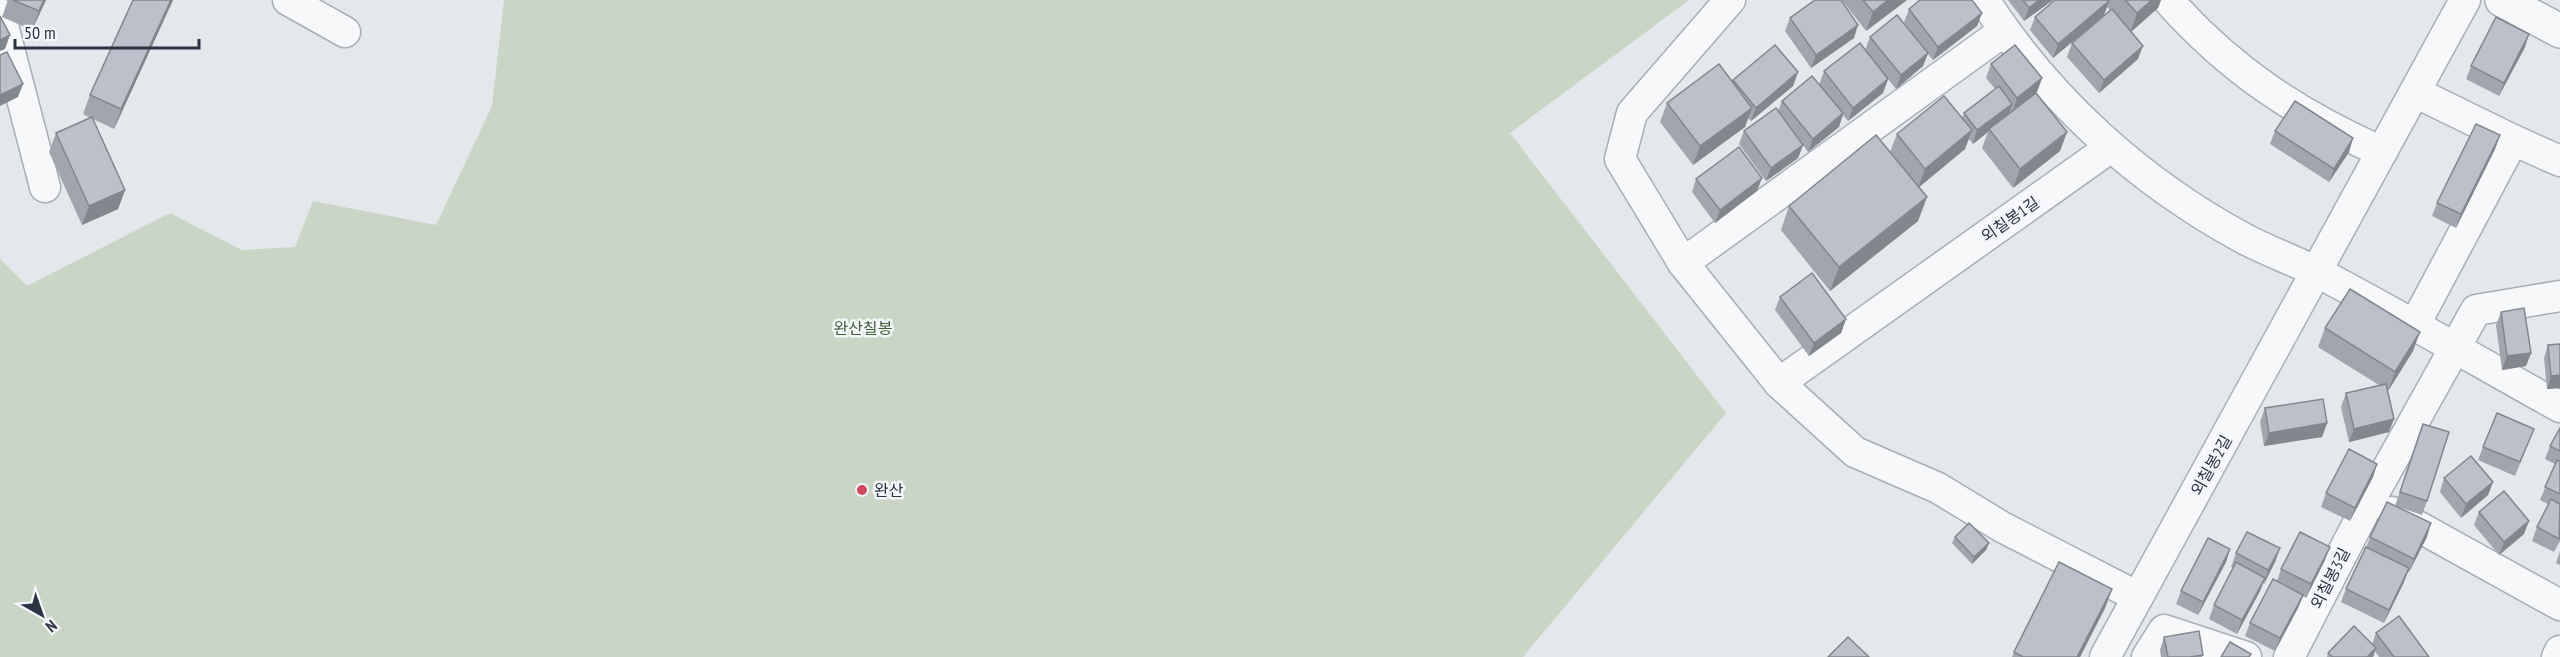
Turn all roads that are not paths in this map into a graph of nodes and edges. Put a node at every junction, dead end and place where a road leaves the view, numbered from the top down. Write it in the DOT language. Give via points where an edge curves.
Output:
graph roads {
  1 [pos="288,0"];
  2 [pos="1730,0"];
  3 [pos="1984,0"];
  4 [pos="2466,0"];
  5 [pos="2502,0"];
  6 [pos="2169,1"];
  7 [pos="0,14"];
  8 [pos="2004,31"];
  9 [pos="2560,31"];
  10 [pos="345,32"];
  11 [pos="2415,92"];
  12 [pos="2513,140"];
  13 [pos="2111,147"];
  14 [pos="2382,152"];
  15 [pos="2560,161"];
  16 [pos="45,188"];
  17 [pos="1683,262"];
  18 [pos="2316,272"];
  19 [pos="2560,296"];
  20 [pos="2414,326"];
  21 [pos="2453,348"];
  22 [pos="1779,383"];
  23 [pos="2554,404"];
  24 [pos="2370,500"];
  25 [pos="2138,597"];
  26 [pos="2560,605"];
  27 [pos="2560,651"];
  28 [pos="2105,657"];
  29 [pos="2147,657"];
  30 [pos="2246,657"];
  31 [pos="2289,657"];
  32 [pos="2557,657"];
  1 -- 10 [label="street"];
  2 -- 17 [label="street" via="1632,113 1620,159"];
  3 -- 8 [label="street"];
  4 -- 11 [label="street, 외칠봉2길"];
  5 -- 9 [label="street"];
  6 -- 14 [label="street" via="2223,56 2260,85 2339,133"];
  7 -- 16 [label="street"];
  8 -- 13 [label="street" via="2054,92"];
  8 -- 17 [label="street"];
  11 -- 12 [label="street"];
  11 -- 14 [label="street, 외칠봉2길"];
  12 -- 15 [label="street"];
  12 -- 20 [label="street"];
  13 -- 18 [label="street" via="2174,197 2243,238"];
  13 -- 22 [label="street, 외칠봉1길"];
  14 -- 18 [label="street, 외칠봉2길"];
  17 -- 22 [label="street"];
  18 -- 20 [label="street"];
  18 -- 25 [label="street, 외칠봉2길"];
  19 -- 21 [label="street, 외칠봉3길" via="2476,310"];
  20 -- 21 [label="street"];
  21 -- 23 [label="street"];
  21 -- 24 [label="street, 외칠봉3길"];
  22 -- 25 [label="street" via="1855,452 1938,488 2002,527"];
  24 -- 26 [label="street"];
  24 -- 31 [label="street, 외칠봉3길"];
  25 -- 28 [label="street, 외칠봉2길"];
  27 -- 32 [label="street"];
  29 -- 30 [label="street" via="2164,630"];
}
